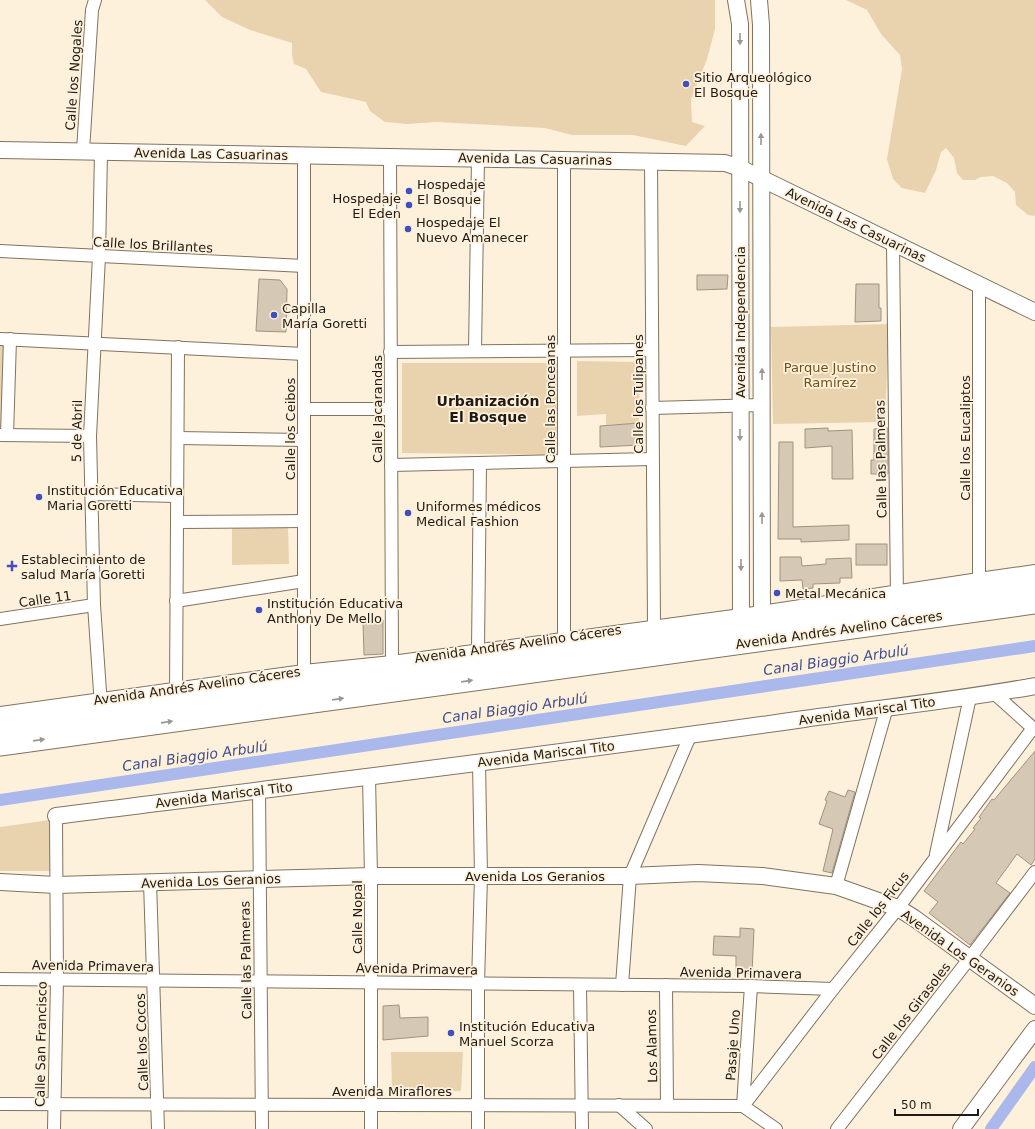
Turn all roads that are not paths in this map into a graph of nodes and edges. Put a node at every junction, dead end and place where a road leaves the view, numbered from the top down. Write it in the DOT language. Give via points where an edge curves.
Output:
graph roads {
  1 [pos="96,0"];
  2 [pos="736,0"];
  3 [pos="759,0"];
  4 [pos="0,150"];
  5 [pos="83,151"];
  6 [pos="101,152"];
  7 [pos="304,155"];
  8 [pos="390,157"];
  9 [pos="478,158"];
  10 [pos="564,160"];
  11 [pos="651,162"];
  12 [pos="740,168"];
  13 [pos="761,178"];
  14 [pos="893,243"];
  15 [pos="0,251"];
  16 [pos="98,256"];
  17 [pos="304,266"];
  18 [pos="979,285"];
  19 [pos="1035,312"];
  20 [pos="5,339"];
  21 [pos="94,343"];
  22 [pos="178,347"];
  23 [pos="652,350"];
  24 [pos="564,351"];
  25 [pos="390,352"];
  26 [pos="475,352"];
  27 [pos="304,354"];
  28 [pos="762,405"];
  29 [pos="740,406"];
  30 [pos="652,408"];
  31 [pos="304,409"];
  32 [pos="391,409"];
  33 [pos="4,435"];
  34 [pos="90,436"];
  35 [pos="178,438"];
  36 [pos="304,440"];
  37 [pos="652,459"];
  38 [pos="564,461"];
  39 [pos="480,463"];
  40 [pos="391,465"];
  41 [pos="91,494"];
  42 [pos="177,496"];
  43 [pos="304,521"];
  44 [pos="177,522"];
  45 [pos="1035,571"];
  46 [pos="304,581"];
  47 [pos="1035,583"];
  48 [pos="979,585"];
  49 [pos="897,597"];
  50 [pos="176,601"];
  51 [pos="1035,603"];
  52 [pos="94,605"];
  53 [pos="0,619"];
  54 [pos="654,626"];
  55 [pos="762,626"];
  56 [pos="741,629"];
  57 [pos="564,638"];
  58 [pos="478,650"];
  59 [pos="392,662"];
  60 [pos="304,686"];
  61 [pos="1035,686"];
  62 [pos="995,694"];
  63 [pos="176,695"];
  64 [pos="970,697"];
  65 [pos="101,705"];
  66 [pos="887,707"];
  67 [pos="0,713"];
  68 [pos="0,725"];
  69 [pos="1034,729"];
  70 [pos="690,736"];
  71 [pos="0,746"];
  72 [pos="479,762"];
  73 [pos="369,776"];
  74 [pos="259,790"];
  75 [pos="56,816"];
  76 [pos="935,858"];
  77 [pos="1035,872"];
  78 [pos="371,876"];
  79 [pos="481,876"];
  80 [pos="630,876"];
  81 [pos="259,879"];
  82 [pos="0,882"];
  83 [pos="150,882"];
  84 [pos="56,885"];
  85 [pos="836,886"];
  86 [pos="898,908"];
  87 [pos="969,959"];
  88 [pos="0,979"];
  89 [pos="57,980"];
  90 [pos="153,981"];
  91 [pos="260,982"];
  92 [pos="370,982"];
  93 [pos="478,984"];
  94 [pos="580,984"];
  95 [pos="622,985"];
  96 [pos="666,985"];
  97 [pos="751,986"];
  98 [pos="833,989"];
  99 [pos="1035,1006"];
  100 [pos="1035,1029"];
  101 [pos="0,1104"];
  102 [pos="54,1104"];
  103 [pos="158,1104"];
  104 [pos="262,1104"];
  105 [pos="371,1105"];
  106 [pos="478,1105"];
  107 [pos="582,1105"];
  108 [pos="619,1105"];
  109 [pos="667,1106"];
  110 [pos="743,1106"];
  111 [pos="54,1129"];
  112 [pos="158,1129"];
  113 [pos="262,1129"];
  114 [pos="371,1129"];
  115 [pos="478,1129"];
  116 [pos="582,1129"];
  117 [pos="646,1129"];
  118 [pos="776,1129"];
  119 [pos="837,1129"];
  120 [pos="961,1129"];
  1 -- 5 [label="street, Calle los Nogales" via="92,10"];
  2 -- 12 [label="street, Avenida Independencia, one-way" via="740,24"];
  13 -- 3 [label="street, Avenida Independencia, one-way"];
  4 -- 5 [label="street, Avenida Las Casuarinas"];
  5 -- 6 [label="street, Avenida Las Casuarinas"];
  6 -- 7 [label="street, Avenida Las Casuarinas"];
  6 -- 16 [label="street, 5 de Abril"];
  7 -- 8 [label="street, Avenida Las Casuarinas"];
  7 -- 17 [label="street, Calle los Ceibos"];
  8 -- 9 [label="street, Avenida Las Casuarinas"];
  8 -- 25 [label="street, Calle Jacarandas"];
  9 -- 10 [label="street, Avenida Las Casuarinas"];
  9 -- 26 [label="street"];
  10 -- 11 [label="street, Avenida Las Casuarinas"];
  10 -- 24 [label="street, Calle las Ponceanas"];
  11 -- 12 [label="street, Avenida Las Casuarinas" via="725,163"];
  11 -- 23 [label="street, Calle los Tulipanes"];
  12 -- 13 [label="street, Avenida Las Casuarinas"];
  12 -- 29 [label="street, Avenida Independencia, one-way"];
  13 -- 14 [label="street, Avenida Las Casuarinas"];
  28 -- 13 [label="street, Avenida Independencia, one-way"];
  14 -- 18 [label="street, Avenida Las Casuarinas"];
  14 -- 49 [label="street, Calle las Palmeras"];
  15 -- 16 [label="street, Calle los Brillantes"];
  16 -- 17 [label="street, Calle los Brillantes"];
  16 -- 21 [label="street, 5 de Abril"];
  17 -- 27 [label="street, Calle los Ceibos"];
  18 -- 19 [label="street, Avenida Las Casuarinas"];
  18 -- 48 [label="street, Calle los Eucaliptos"];
  20 -- 21 [label="street"];
  20 -- 33 [label="street"];
  21 -- 22 [label="street"];
  21 -- 34 [label="street, 5 de Abril"];
  22 -- 27 [label="street"];
  22 -- 35 [label="street"];
  23 -- 24 [label="street"];
  23 -- 30 [label="street, Calle los Tulipanes"];
  24 -- 26 [label="street"];
  24 -- 38 [label="street, Calle las Ponceanas"];
  25 -- 26 [label="street"];
  25 -- 32 [label="street, Calle Jacarandas"];
  27 -- 31 [label="street, Calle los Ceibos"];
  28 -- 29 [label="street"];
  55 -- 28 [label="street, Avenida Independencia, one-way"];
  29 -- 30 [label="street"];
  29 -- 56 [label="street, Avenida Independencia, one-way"];
  30 -- 37 [label="street, Calle los Tulipanes"];
  31 -- 32 [label="street"];
  31 -- 36 [label="street, Calle los Ceibos"];
  32 -- 40 [label="street, Calle Jacarandas"];
  33 -- 34 [label="street"];
  34 -- 41 [label="street, 5 de Abril"];
  35 -- 36 [label="street"];
  35 -- 42 [label="street"];
  36 -- 43 [label="street, Calle los Ceibos"];
  37 -- 38 [label="street"];
  37 -- 54 [label="street, Calle los Tulipanes"];
  38 -- 39 [label="street"];
  38 -- 57 [label="street, Calle las Ponceanas"];
  39 -- 40 [label="street"];
  39 -- 58 [label="street"];
  40 -- 59 [label="street, Calle Jacarandas"];
  41 -- 42 [label="street"];
  41 -- 52 [label="street, 5 de Abril"];
  42 -- 44 [label="street"];
  43 -- 44 [label="street"];
  43 -- 46 [label="street, Calle los Ceibos"];
  44 -- 50 [label="street"];
  45 -- 48 [label="street, Avenida Andrés Avelino Cáceres"];
  46 -- 50 [label="street"];
  46 -- 60 [label="street, Calle los Ceibos"];
  47 -- 48 [label="highway, Avenida Andrés Avelino Cáceres"];
  48 -- 49 [label="highway, Avenida Andrés Avelino Cáceres"];
  49 -- 55 [label="highway, Avenida Andrés Avelino Cáceres"];
  50 -- 63 [label="street"];
  51 -- 55 [label="highway, Avenida Andrés Avelino Cáceres"];
  52 -- 53 [label="street, Calle 11"];
  52 -- 65 [label="street, 5 de Abril"];
  54 -- 56 [label="street, Avenida Andrés Avelino Cáceres"];
  54 -- 57 [label="street, Avenida Andrés Avelino Cáceres"];
  55 -- 56 [label="highway, Avenida Andrés Avelino Cáceres"];
  56 -- 60 [label="highway, Avenida Andrés Avelino Cáceres"];
  57 -- 58 [label="street, Avenida Andrés Avelino Cáceres"];
  58 -- 59 [label="street, Avenida Andrés Avelino Cáceres"];
  59 -- 60 [label="street, Avenida Andrés Avelino Cáceres"];
  60 -- 63 [label="highway, Avenida Andrés Avelino Cáceres"];
  71 -- 60 [label="highway, Avenida Andrés Avelino Cáceres, one-way"];
  61 -- 62 [label="street, Avenida Mariscal Tito"];
  62 -- 64 [label="street, Avenida Mariscal Tito"];
  62 -- 69 [label="street"];
  63 -- 65 [label="highway, Avenida Andrés Avelino Cáceres"];
  64 -- 66 [label="street, Avenida Mariscal Tito"];
  64 -- 76 [label="street"];
  65 -- 67 [label="street, Avenida Andrés Avelino Cáceres"];
  65 -- 68 [label="highway, Avenida Andrés Avelino Cáceres"];
  66 -- 70 [label="street, Avenida Mariscal Tito"];
  66 -- 85 [label="street"];
  69 -- 76 [label="street, Calle los Ficus"];
  70 -- 72 [label="street, Avenida Mariscal Tito"];
  70 -- 80 [label="street"];
  72 -- 73 [label="street, Avenida Mariscal Tito"];
  72 -- 79 [label="street"];
  73 -- 74 [label="street, Avenida Mariscal Tito"];
  73 -- 78 [label="street, Calle Nopal"];
  74 -- 75 [label="street, Avenida Mariscal Tito"];
  74 -- 81 [label="street, Calle las Palmeras"];
  75 -- 84 [label="street, Calle San Francisco"];
  76 -- 86 [label="street, Calle los Ficus"];
  77 -- 87 [label="street, Calle los Girasoles"];
  78 -- 79 [label="street, Avenida Los Geranios"];
  78 -- 81 [label="street, Avenida Los Geranios"];
  78 -- 92 [label="street, Calle Nopal"];
  79 -- 80 [label="street, Avenida Los Geranios"];
  79 -- 93 [label="street"];
  80 -- 85 [label="street, Avenida Los Geranios" via="698,873 762,876"];
  80 -- 95 [label="street"];
  81 -- 83 [label="street, Avenida Los Geranios"];
  81 -- 91 [label="street, Calle las Palmeras"];
  82 -- 84 [label="street, Avenida Los Geranios"];
  83 -- 84 [label="street, Avenida Los Geranios"];
  83 -- 90 [label="street, Calle los Cocos"];
  84 -- 89 [label="street, Calle San Francisco"];
  85 -- 86 [label="street, Avenida Los Geranios"];
  86 -- 87 [label="street, Avenida Los Geranios"];
  86 -- 98 [label="street, Calle los Ficus"];
  87 -- 99 [label="street, Avenida Los Geranios"];
  87 -- 119 [label="street, Calle los Girasoles"];
  88 -- 89 [label="street, Avenida Primavera"];
  89 -- 90 [label="street, Avenida Primavera"];
  89 -- 102 [label="street, Calle San Francisco"];
  90 -- 91 [label="street, Avenida Primavera"];
  90 -- 103 [label="street, Calle los Cocos"];
  91 -- 92 [label="street, Avenida Primavera"];
  91 -- 104 [label="street, Calle las Palmeras"];
  92 -- 93 [label="street, Avenida Primavera"];
  92 -- 105 [label="street, Calle Nopal"];
  93 -- 94 [label="street, Avenida Primavera"];
  93 -- 106 [label="street"];
  94 -- 95 [label="street, Avenida Primavera"];
  94 -- 107 [label="street"];
  95 -- 96 [label="street, Avenida Primavera"];
  96 -- 97 [label="street, Avenida Primavera"];
  96 -- 109 [label="street, Los Alamos"];
  97 -- 98 [label="street, Avenida Primavera"];
  97 -- 110 [label="street, Pasaje Uno"];
  98 -- 110 [label="street, Calle los Ficus"];
  100 -- 120 [label="street"];
  101 -- 102 [label="street, Avenida Miraflores"];
  102 -- 103 [label="street, Avenida Miraflores"];
  102 -- 111 [label="street, Calle San Francisco"];
  103 -- 104 [label="street, Avenida Miraflores"];
  103 -- 112 [label="street, Calle los Cocos"];
  104 -- 105 [label="street, Avenida Miraflores"];
  104 -- 113 [label="street, Calle las Palmeras"];
  105 -- 106 [label="street, Avenida Miraflores"];
  105 -- 114 [label="street, Calle Nopal"];
  106 -- 107 [label="street, Avenida Miraflores"];
  106 -- 115 [label="street"];
  107 -- 108 [label="street, Avenida Miraflores"];
  107 -- 116 [label="street"];
  108 -- 109 [label="street, Avenida Miraflores"];
  108 -- 117 [label="street"];
  109 -- 110 [label="street, Avenida Miraflores"];
  110 -- 118 [label="street"];
}
